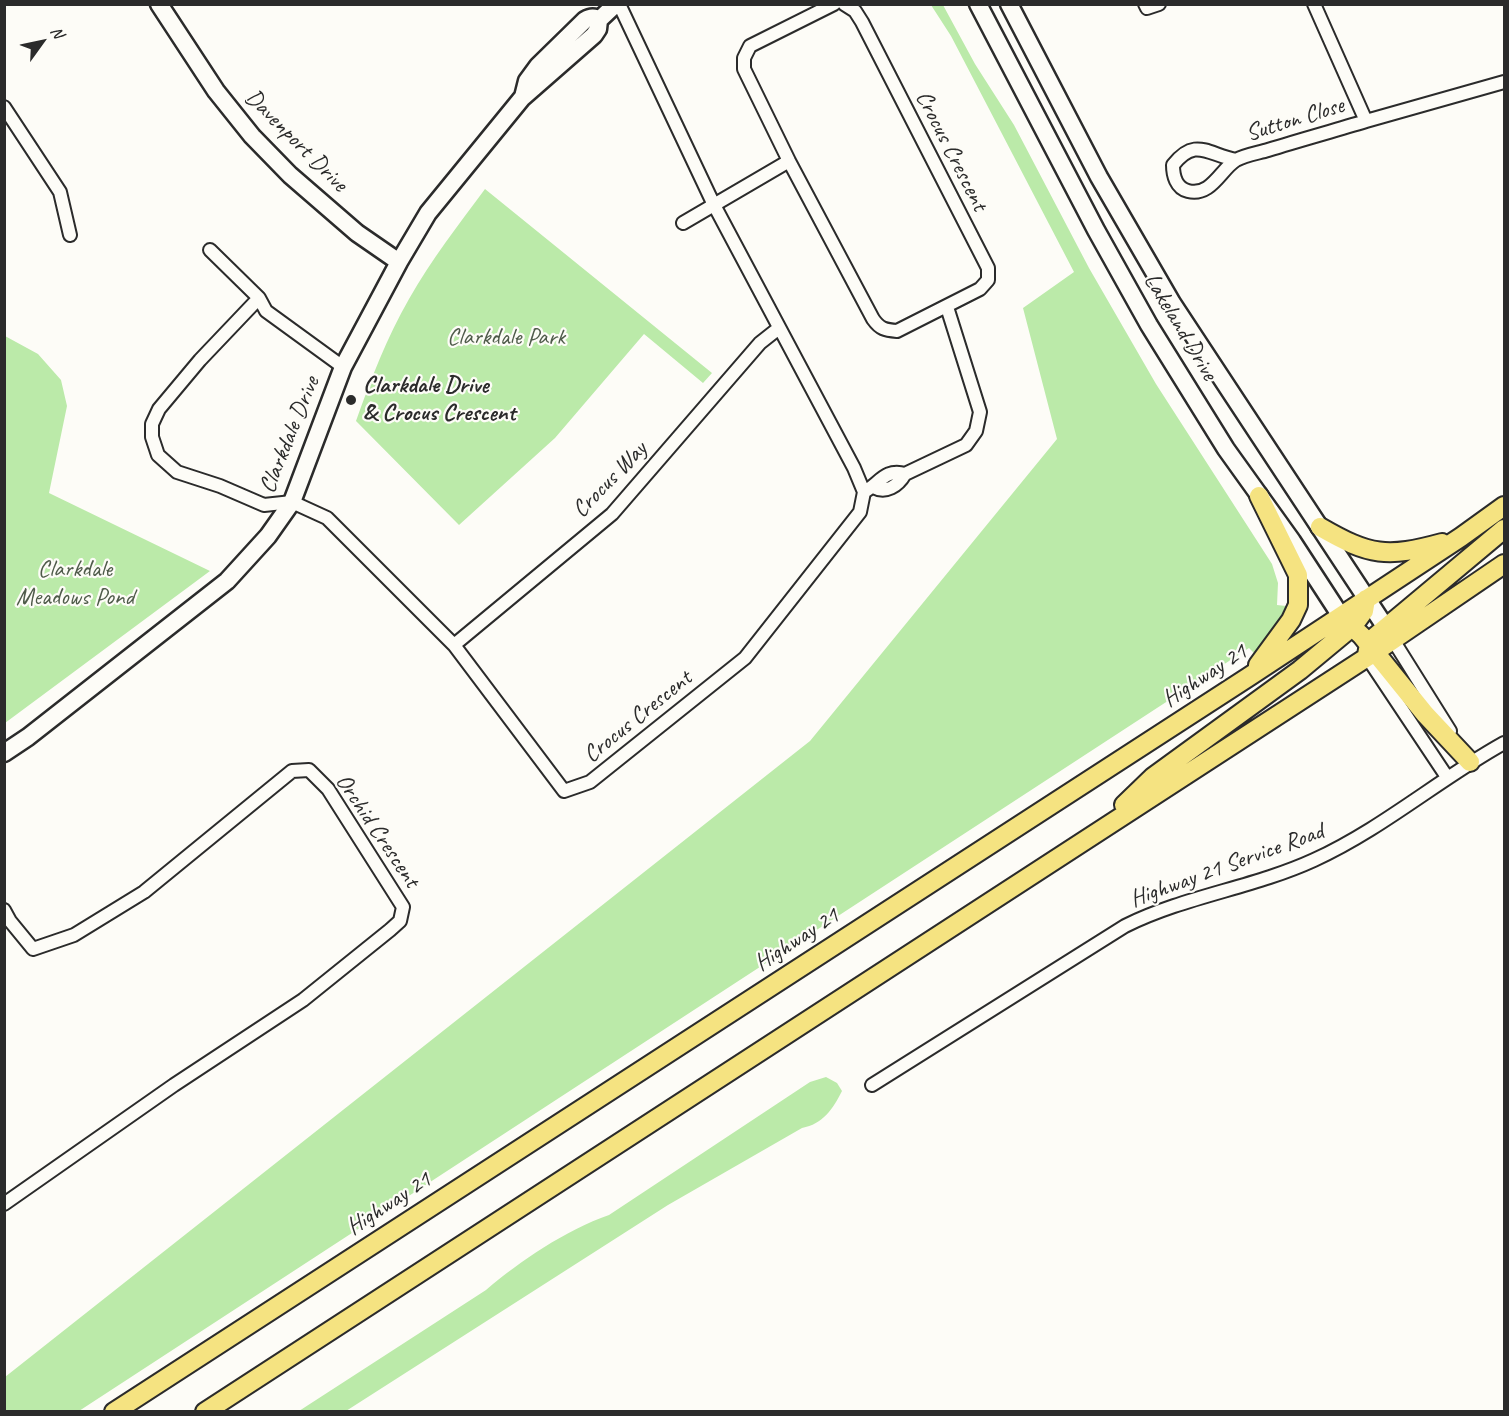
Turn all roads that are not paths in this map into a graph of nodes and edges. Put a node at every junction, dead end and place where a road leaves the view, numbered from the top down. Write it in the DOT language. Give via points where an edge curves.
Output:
graph roads {
  1 [pos="159,4"];
  2 [pos="618,4"];
  3 [pos="834,4"];
  4 [pos="844,4"];
  5 [pos="978,4"];
  6 [pos="1009,4"];
  7 [pos="1145,4"];
  8 [pos="1159,4"];
  9 [pos="1314,4"];
  10 [pos="1504,82"];
  11 [pos="4,107"];
  12 [pos="1366,121"];
  13 [pos="1236,160"];
  14 [pos="789,161"];
  15 [pos="713,203"];
  16 [pos="683,223"];
  17 [pos="70,235"];
  18 [pos="210,250"];
  19 [pos="399,262"];
  20 [pos="259,298"];
  21 [pos="947,307"];
  22 [pos="779,328"];
  23 [pos="343,367"];
  24 [pos="868,490"];
  25 [pos="1259,496"];
  26 [pos="292,502"];
  27 [pos="1504,506"];
  28 [pos="1320,527"];
  29 [pos="1504,529"];
  30 [pos="1461,537"];
  31 [pos="1504,564"];
  32 [pos="1366,599"];
  33 [pos="1348,624"];
  34 [pos="1389,634"];
  35 [pos="454,645"];
  36 [pos="1371,651"];
  37 [pos="1250,676"];
  38 [pos="1504,743"];
  39 [pos="4,753"];
  40 [pos="1470,762"];
  41 [pos="1447,777"];
  42 [pos="1097,832"];
  43 [pos="4,910"];
  44 [pos="872,1085"];
  45 [pos="4,1204"];
  46 [pos="114,1412"];
  47 [pos="205,1412"];
  1 -- 19 [label="main road, Davenport Drive" via="216,92 252,136 357,233"];
  2 -- 15 [label="street"];
  2 -- 19 [label="main road, Clarkdale Drive" via="599,20 594,35 522,98 428,213"];
  3 -- 14 [label="street, Crocus Crescent" via="750,46 744,58 744,69"];
  4 -- 21 [label="street, Crocus Crescent" via="862,22 987,268 988,280 980,289"];
  5 -- 25 [label="main road, Lakeland Drive" via="1149,325"];
  6 -- 28 [label="main road, Lakeland Drive" via="1099,177 1172,303"];
  7 -- 8 [label="street" via="1147,8"];
  9 -- 12 [label="street"];
  10 -- 12 [label="street, Sutton Close"];
  11 -- 17 [label="street" via="60,192"];
  12 -- 13 [label="street, Sutton Close"];
  13 -- 13 [label="street, Sutton Close" via="1193,149 1184,152 1173,165 1173,171 1180,187 1188,192 1197,191 1214,184"];
  14 -- 15 [label="street"];
  14 -- 21 [label="street, Crocus Crescent" via="878,326 897,331"];
  15 -- 16 [label="street"];
  15 -- 22 [label="street"];
  18 -- 20 [label="street"];
  19 -- 23 [label="main road, Clarkdale Drive"];
  20 -- 23 [label="street" via="266,311"];
  20 -- 26 [label="street" via="168,397 159,409 152,437 158,455 177,472 264,505"];
  21 -- 24 [label="street" via="980,412 976,431 966,445 904,474 887,474"];
  22 -- 24 [label="street"];
  22 -- 35 [label="street, Crocus Way" via="760,343 612,514"];
  23 -- 26 [label="main road, Clarkdale Drive"];
  24 -- 35 [label="street, Crocus Crescent" via="860,512 745,658 590,782 564,791"];
  25 -- 33 [label="main road, Lakeland Drive"];
  25 -- 37 [label="main road" via="1298,575 1298,605"];
  26 -- 35 [label="street, Crocus Crescent" via="327,518"];
  26 -- 39 [label="main road, Clarkdale Drive" via="268,536 226,581"];
  27 -- 30 [label="main road, Highway 21"];
  28 -- 30 [label="main road" via="1356,547 1389,554"];
  28 -- 32 [label="main road, Lakeland Drive"];
  29 -- 34 [label="main road"];
  30 -- 32 [label="main road, Highway 21"];
  31 -- 34 [label="main road"];
  32 -- 33 [label="main road, Highway 21"];
  32 -- 34 [label="main road, Lakeland Drive"];
  33 -- 36 [label="main road"];
  33 -- 37 [label="main road, Highway 21"];
  33 -- 42 [label="main road" via="1300,670 1153,777"];
  34 -- 36 [label="main road"];
  34 -- 40 [label="street"];
  36 -- 40 [label="main road"];
  36 -- 41 [label="street"];
  36 -- 42 [label="main road"];
  37 -- 46 [label="main road, Highway 21"];
  38 -- 40 [label="street, Highway 21 Service Road"];
  40 -- 41 [label="street, Highway 21 Service Road"];
  41 -- 44 [label="street, Highway 21 Service Road" via="1386,820 1319,858 1165,908 1125,926"];
  42 -- 47 [label="main road"];
  43 -- 45 [label="street, Orchid Crescent" via="33,949 74,935 144,892 291,771 309,770 328,789 403,907 400,921 303,1000"];
}
